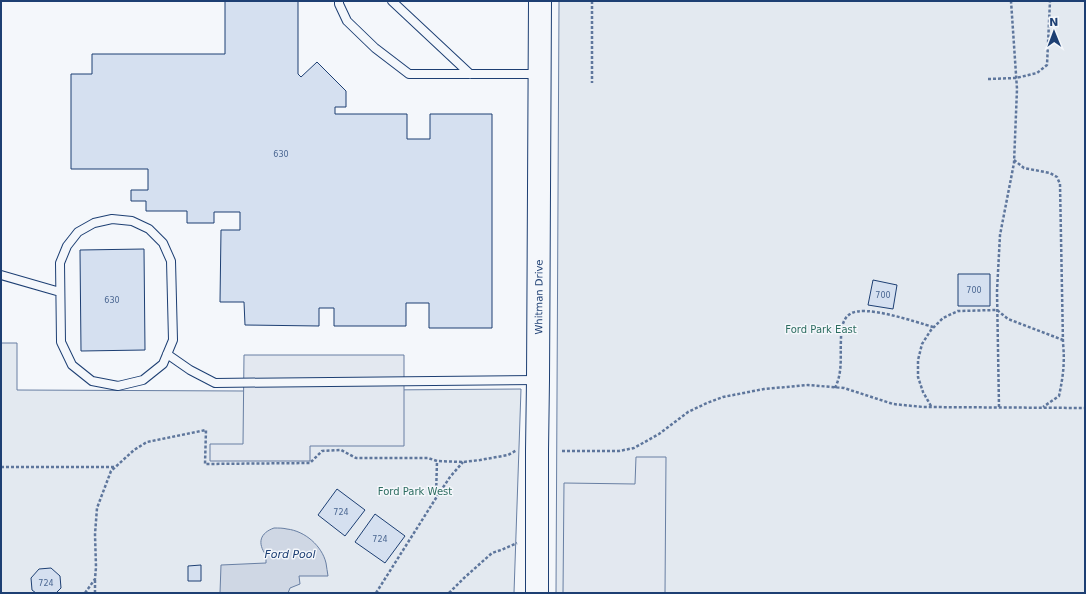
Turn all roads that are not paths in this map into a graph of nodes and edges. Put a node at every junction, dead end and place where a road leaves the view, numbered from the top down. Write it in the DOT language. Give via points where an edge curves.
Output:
graph roads {
  1 [pos="339,1"];
  2 [pos="392,1"];
  3 [pos="540,1"];
  4 [pos="470,74"];
  5 [pos="539,74"];
  6 [pos="1,275"];
  7 [pos="60,292"];
  8 [pos="167,354"];
  9 [pos="538,380"];
  10 [pos="537,593"];
  1 -- 4 [label="lane" via="347,21 375,48 409,74"];
  2 -- 4 [label="lane"];
  3 -- 5 [label="street, Whitman Drive"];
  4 -- 5 [label="lane"];
  5 -- 9 [label="street, Whitman Drive"];
  6 -- 7 [label="lane"];
  7 -- 8 [label="lane" via="61,342 72,365 92,381 118,386 143,380 162,364"];
  7 -- 8 [label="lane" via="60,263 67,246 78,232 94,223 112,219 132,221 149,229 163,244 171,261 173,340"];
  8 -- 9 [label="lane" via="215,383"];
  9 -- 10 [label="street, Whitman Drive"];
}
